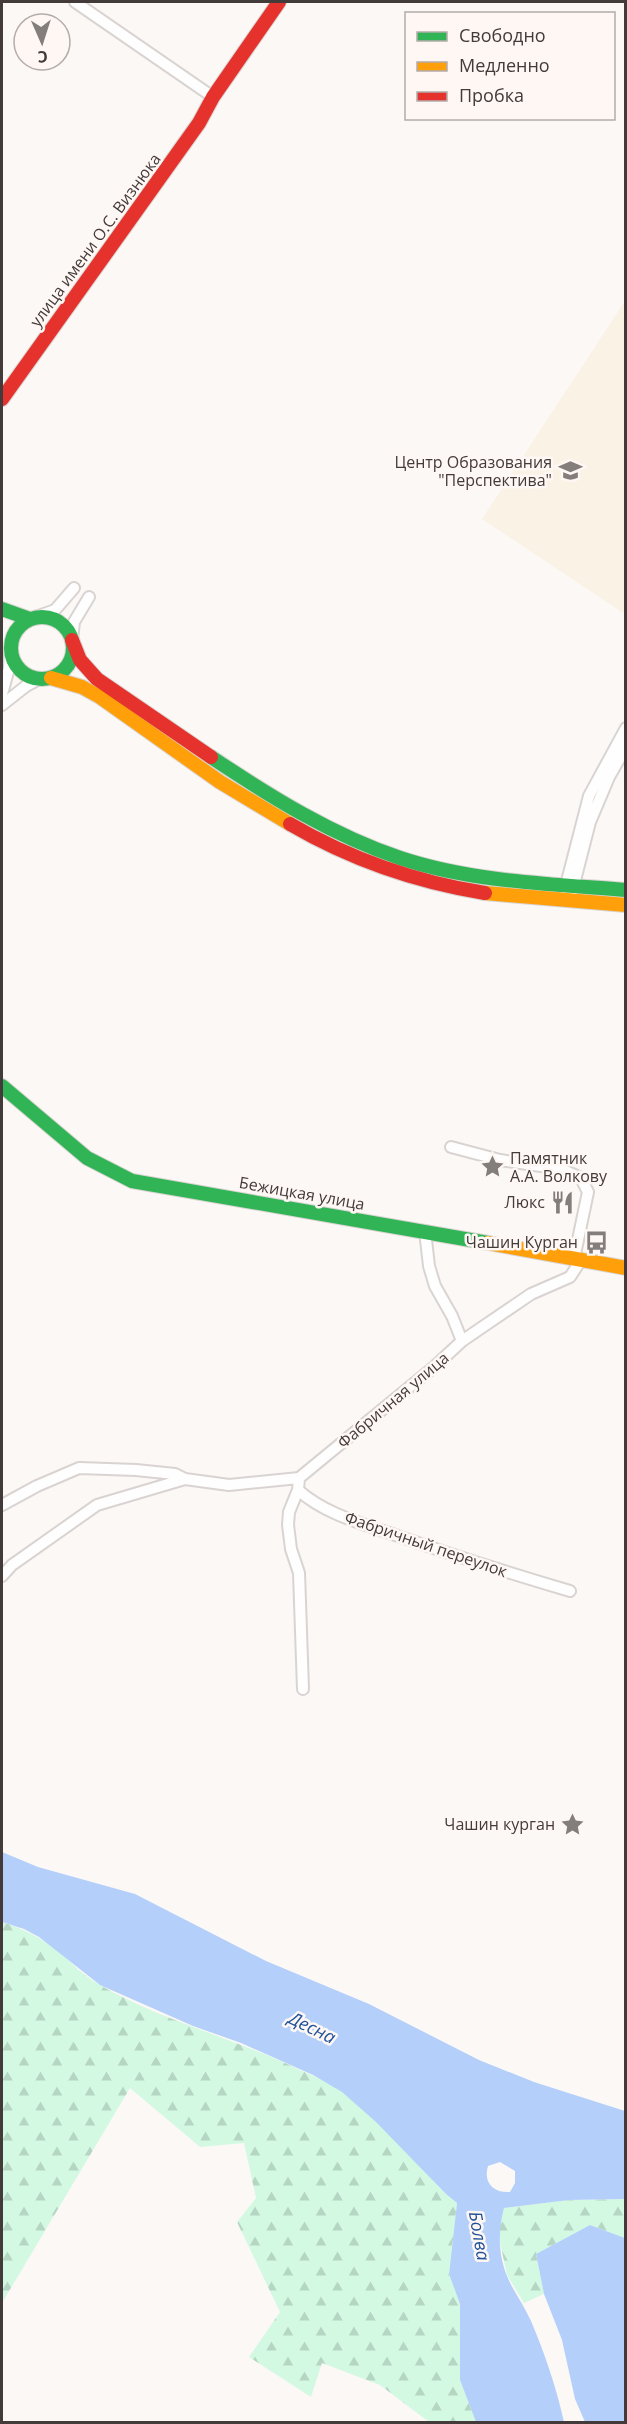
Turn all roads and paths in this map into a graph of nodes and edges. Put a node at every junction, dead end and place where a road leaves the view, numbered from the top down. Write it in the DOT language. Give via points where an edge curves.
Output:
graph roads {
  1 [pos="75,2"];
  2 [pos="279,2"];
  3 [pos="213,97"];
  4 [pos="2,399"];
  5 [pos="74,588"];
  6 [pos="89,597"];
  7 [pos="2,609"];
  8 [pos="30,619"];
  9 [pos="2,635"];
  10 [pos="72,640"];
  11 [pos="10,650"];
  12 [pos="45,679"];
  13 [pos="2,694"];
  14 [pos="2,705"];
  15 [pos="626,728"];
  16 [pos="626,747"];
  17 [pos="569,886"];
  18 [pos="626,890"];
  19 [pos="566,900"];
  20 [pos="626,905"];
  21 [pos="2,1086"];
  22 [pos="451,1147"];
  23 [pos="425,1231"];
  24 [pos="577,1260"];
  25 [pos="626,1268"];
  26 [pos="462,1341"];
  27 [pos="299,1478"];
  28 [pos="185,1479"];
  29 [pos="298,1490"];
  30 [pos="2,1505"];
  31 [pos="2,1576"];
  32 [pos="570,1591"];
  33 [pos="303,1689"];
  1 -- 3 [label="street"];
  2 -- 3 [label="main road, улица имени О.С. Визнюка"];
  3 -- 4 [label="main road, улица имени О.С. Визнюка" via="199,123"];
  5 -- 8 [label="street" via="55,610"];
  6 -- 10 [label="street" via="78,612"];
  7 -- 8 [label="main road"];
  8 -- 10 [label="main road" via="51,618 68,631"];
  8 -- 11 [label="main road" via="15,631"];
  9 -- 11 [label="main road"];
  10 -- 12 [label="main road" via="73,650 66,668"];
  10 -- 17 [label="main road" via="80,660 97,679 298,814 402,858 443,869"];
  11 -- 12 [label="main road" via="22,673"];
  11 -- 13 [label="street"];
  12 -- 14 [label="street" via="26,686"];
  12 -- 19 [label="main road" via="82,687 100,697 232,790 322,843 397,873 441,885"];
  15 -- 17 [label="street" via="589,796"];
  16 -- 17 [label="street" via="590,822"];
  17 -- 18 [label="main road"];
  17 -- 19 [label="street"];
  19 -- 20 [label="main road"];
  21 -- 23 [label="main road, Бежицкая улица" via="87,1158 132,1181"];
  22 -- 24 [label="street" via="500,1160 561,1169 581,1178 588,1192"];
  23 -- 24 [label="main road, Бежицкая улица"];
  23 -- 26 [label="street" via="435,1286"];
  24 -- 25 [label="main road, Бежицкая улица"];
  24 -- 26 [label="street, Фабричная улица" via="570,1277 531,1294"];
  26 -- 27 [label="street, Фабричная улица"];
  27 -- 28 [label="street" via="229,1485"];
  27 -- 29 [label="street"];
  28 -- 30 [label="street" via="175,1474 79,1468"];
  28 -- 31 [label="street" via="97,1504"];
  29 -- 32 [label="street, Фабричный переулок" via="310,1501 339,1515 466,1560"];
  29 -- 33 [label="street" via="288,1525 299,1573"];
}
